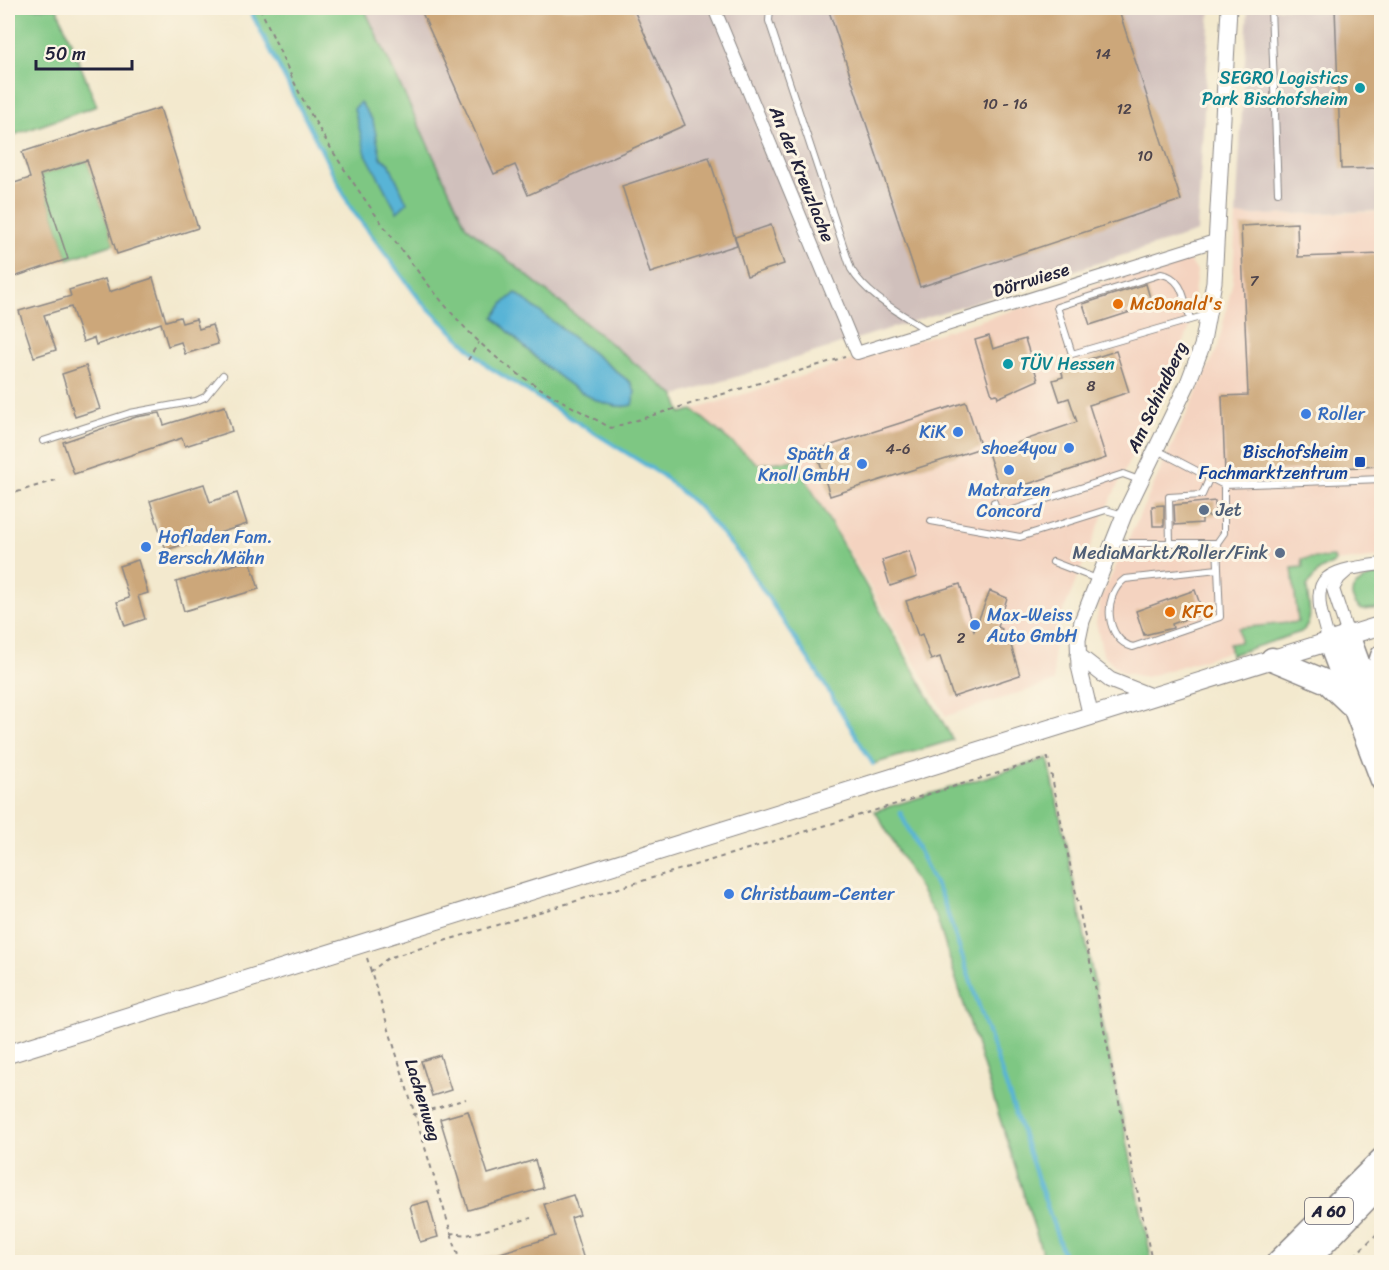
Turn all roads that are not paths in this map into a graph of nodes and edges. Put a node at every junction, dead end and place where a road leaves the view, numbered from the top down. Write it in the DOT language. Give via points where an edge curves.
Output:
graph roads {
  1 [pos="714,8"];
  2 [pos="771,8"];
  3 [pos="1229,8"];
  4 [pos="1271,8"];
  5 [pos="1278,192"];
  6 [pos="1215,241"];
  7 [pos="1210,314"];
  8 [pos="1190,318"];
  9 [pos="928,331"];
  10 [pos="857,353"];
  11 [pos="224,375"];
  12 [pos="43,441"];
  13 [pos="1154,449"];
  14 [pos="1210,477"];
  15 [pos="1382,479"];
  16 [pos="1139,480"];
  17 [pos="1224,485"];
  18 [pos="994,502"];
  19 [pos="1124,515"];
  20 [pos="931,521"];
  21 [pos="1113,539"];
  22 [pos="1170,543"];
  23 [pos="1217,543"];
  24 [pos="1053,562"];
  25 [pos="1382,564"];
  26 [pos="1355,567"];
  27 [pos="1218,569"];
  28 [pos="1097,579"];
  29 [pos="1382,625"];
  30 [pos="1338,638"];
  31 [pos="1078,655"];
  32 [pos="1382,656"];
  33 [pos="1272,659"];
  34 [pos="1370,695"];
  35 [pos="1153,697"];
  36 [pos="1358,714"];
  37 [pos="1091,717"];
  38 [pos="1382,741"];
  39 [pos="1382,780"];
  40 [pos="8,1054"];
  41 [pos="1381,1159"];
  42 [pos="1382,1183"];
  43 [pos="1278,1263"];
  44 [pos="1306,1263"];
  1 -- 10 [label="street, An der Kreuzlache"];
  2 -- 9 [label="lane" via="769,21 851,269 874,295"];
  3 -- 6 [label="street, Am Schindberg"];
  4 -- 5 [label="lane"];
  6 -- 7 [label="street, Am Schindberg"];
  6 -- 9 [label="street, Dörrwiese"];
  7 -- 8 [label="lane"];
  7 -- 13 [label="street, Am Schindberg" via="1188,383"];
  8 -- 8 [label="lane" via="1072,354 1057,307 1161,274 1178,280"];
  9 -- 10 [label="street, Dörrwiese"];
  11 -- 12 [label="lane" via="205,397 196,401 130,413"];
  13 -- 14 [label="lane"];
  13 -- 16 [label="street, Am Schindberg"];
  14 -- 17 [label="lane"];
  14 -- 22 [label="lane" via="1202,495 1169,497"];
  15 -- 17 [label="lane"];
  16 -- 18 [label="lane" via="1122,474 998,515"];
  16 -- 19 [label="street, Am Schindberg"];
  17 -- 23 [label="lane" via="1224,533"];
  19 -- 20 [label="lane" via="1106,510 1020,537"];
  19 -- 21 [label="street, Am Schindberg"];
  21 -- 22 [label="lane" via="1123,543"];
  21 -- 28 [label="street, Am Schindberg"];
  22 -- 23 [label="lane"];
  23 -- 27 [label="lane"];
  24 -- 28 [label="lane"];
  25 -- 26 [label="street"];
  26 -- 30 [label="street" via="1339,578 1334,589"];
  26 -- 30 [label="street" via="1336,571 1319,589 1319,610"];
  27 -- 27 [label="lane" via="1220,617 1133,647 1116,638 1109,616 1115,593 1125,579"];
  28 -- 31 [label="street, Am Schindberg" via="1082,621"];
  29 -- 30 [label="main road"];
  30 -- 33 [label="main road"];
  30 -- 34 [label="highway"];
  30 -- 36 [label="highway"];
  31 -- 35 [label="street" via="1110,680"];
  31 -- 37 [label="street, Am Schindberg"];
  32 -- 34 [label="highway"];
  33 -- 35 [label="main road"];
  33 -- 36 [label="highway" via="1328,682"];
  34 -- 38 [label="highway"];
  35 -- 37 [label="main road"];
  36 -- 39 [label="highway"];
  37 -- 40 [label="main road"];
  41 -- 43 [label="highway, A 60"];
  42 -- 44 [label="highway, A 60"];
}
